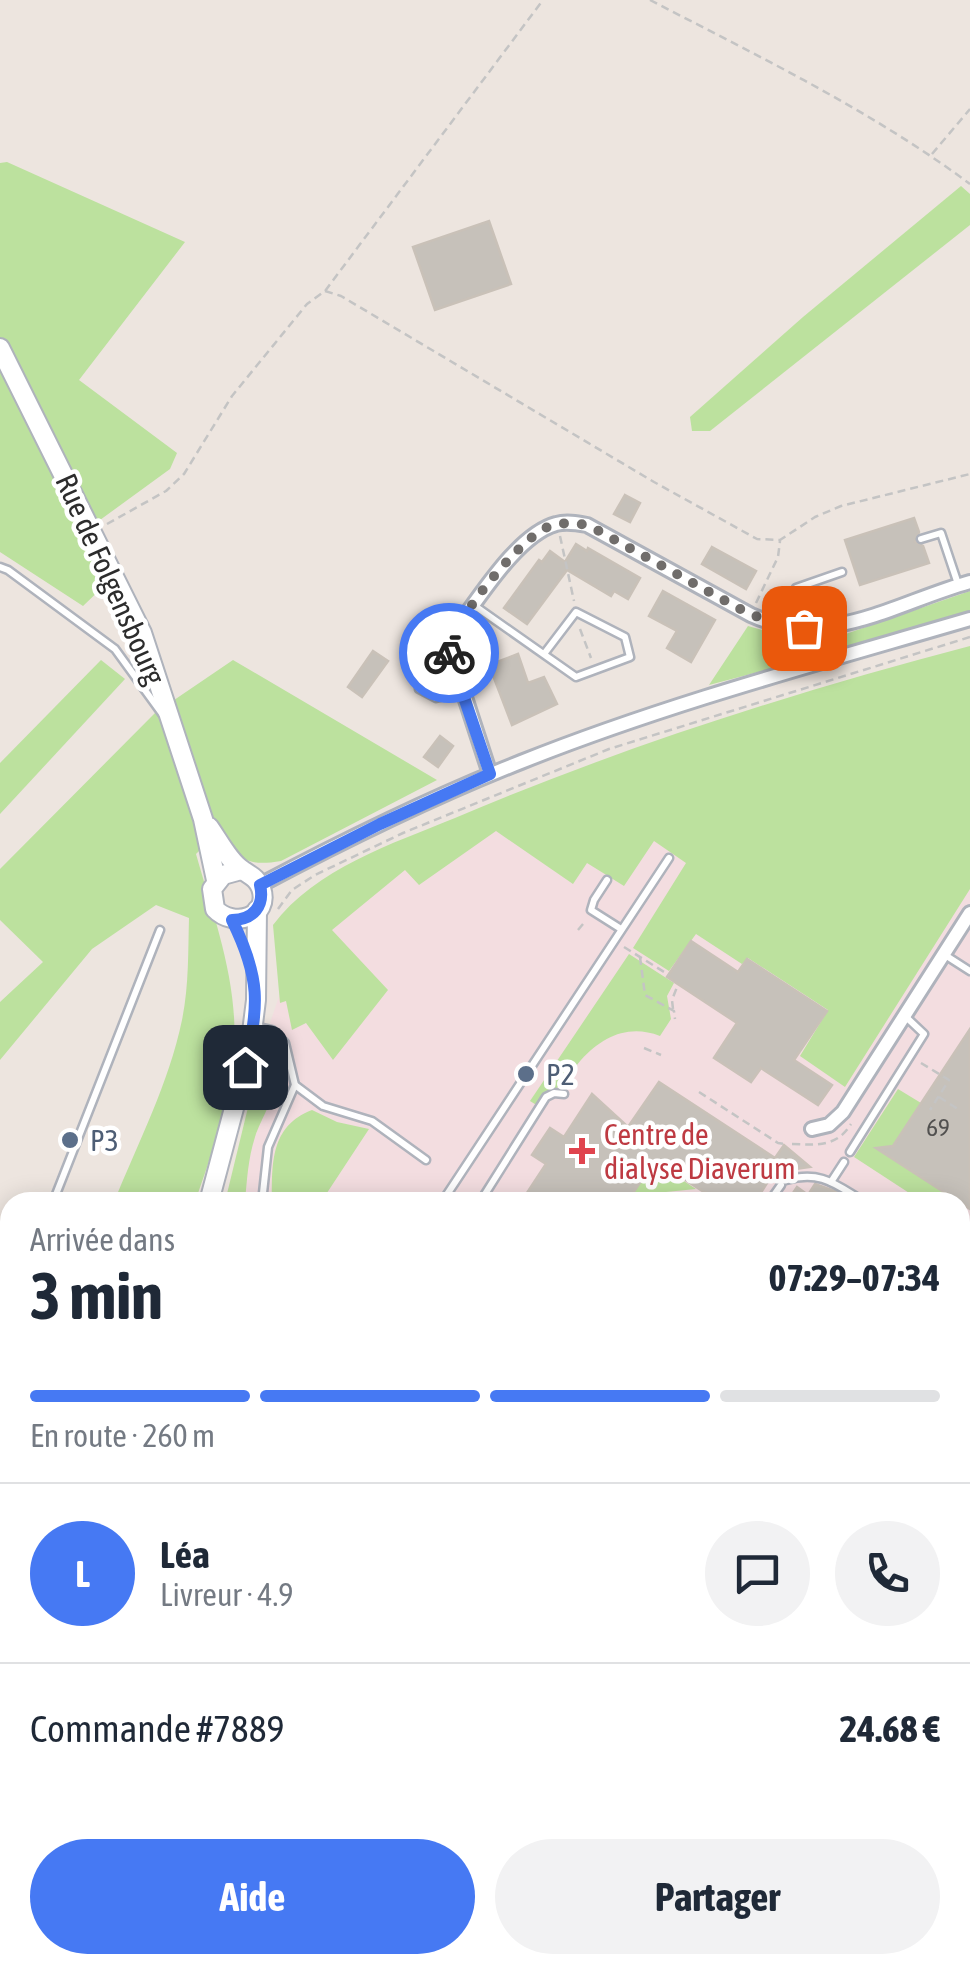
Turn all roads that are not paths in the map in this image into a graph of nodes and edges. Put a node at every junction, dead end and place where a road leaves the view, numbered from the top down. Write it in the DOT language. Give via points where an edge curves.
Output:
graph roads {
  1 [pos="0,348"];
  2 [pos="921,539"];
  3 [pos="0,567"];
  4 [pos="842,572"];
  5 [pos="964,584"];
  6 [pos="474,605"];
  7 [pos="970,619"];
  8 [pos="790,626"];
  9 [pos="449,648"];
  10 [pos="544,654"];
  11 [pos="462,692"];
  12 [pos="172,722"];
  13 [pos="490,774"];
  14 [pos="203,819"];
  15 [pos="668,858"];
  16 [pos="241,870"];
  17 [pos="216,880"];
  18 [pos="607,880"];
  19 [pos="260,885"];
  20 [pos="257,910"];
  21 [pos="970,913"];
  22 [pos="232,920"];
  23 [pos="160,930"];
  24 [pos="621,930"];
  25 [pos="957,934"];
  26 [pos="970,943"];
  27 [pos="944,954"];
  28 [pos="254,969"];
  29 [pos="970,970"];
  30 [pos="904,1016"];
  31 [pos="252,1026"];
  32 [pos="296,1085"];
  33 [pos="564,1094"];
  34 [pos="812,1129"];
  35 [pos="850,1152"];
  36 [pos="426,1160"];
  37 [pos="844,1162"];
  38 [pos="831,1182"];
  39 [pos="57,1192"];
  40 [pos="212,1192"];
  41 [pos="263,1192"];
  42 [pos="449,1192"];
  43 [pos="486,1192"];
  44 [pos="777,1192"];
  45 [pos="848,1192"];
  1 -- 12 [label="main road, Rue de Folgensbourg" via="142,634"];
  2 -- 5 [label="lane" via="941,534"];
  3 -- 12 [label="lane" via="115,649 156,710"];
  4 -- 8 [label="lane" via="796,588"];
  5 -- 8 [label="street" via="840,626"];
  6 -- 8 [label="street" via="518,548 543,529 588,525 751,615"];
  6 -- 9 [label="street"];
  6 -- 10 [label="lane"];
  7 -- 13 [label="street" via="579,740"];
  9 -- 11 [label="street"];
  9 -- 11 [label="lane" via="419,688 436,698"];
  10 -- 10 [label="lane" via="576,612 625,637 630,657 576,676"];
  11 -- 13 [label="street"];
  12 -- 14 [label="main road, Rue de Folgensbourg"];
  13 -- 19 [label="street"];
  14 -- 16 [label="main road, Rue de Folgensbourg"];
  14 -- 17 [label="main road, Rue de Folgensbourg"];
  15 -- 24 [label="lane"];
  16 -- 17 [label="main road"];
  16 -- 19 [label="main road"];
  17 -- 22 [label="main road" via="211,900"];
  18 -- 24 [label="lane" via="591,910"];
  19 -- 20 [label="main road"];
  20 -- 22 [label="main road"];
  20 -- 28 [label="main road"];
  21 -- 25 [label="street"];
  22 -- 28 [label="main road"];
  23 -- 39 [label="lane"];
  24 -- 42 [label="lane"];
  25 -- 26 [label="lane"];
  25 -- 27 [label="street"];
  27 -- 29 [label="lane"];
  27 -- 30 [label="street"];
  28 -- 31 [label="main road"];
  30 -- 34 [label="street" via="843,1112 830,1125"];
  30 -- 35 [label="lane" via="924,1034"];
  31 -- 32 [label="lane" via="272,1030 285,1043"];
  31 -- 40 [label="main road"];
  32 -- 36 [label="lane" via="323,1106 376,1123"];
  32 -- 41 [label="lane" via="268,1147"];
  33 -- 43 [label="lane" via="546,1097"];
  37 -- 38 [label="lane"];
  38 -- 44 [label="lane" via="811,1175"];
  38 -- 45 [label="lane"];
}
